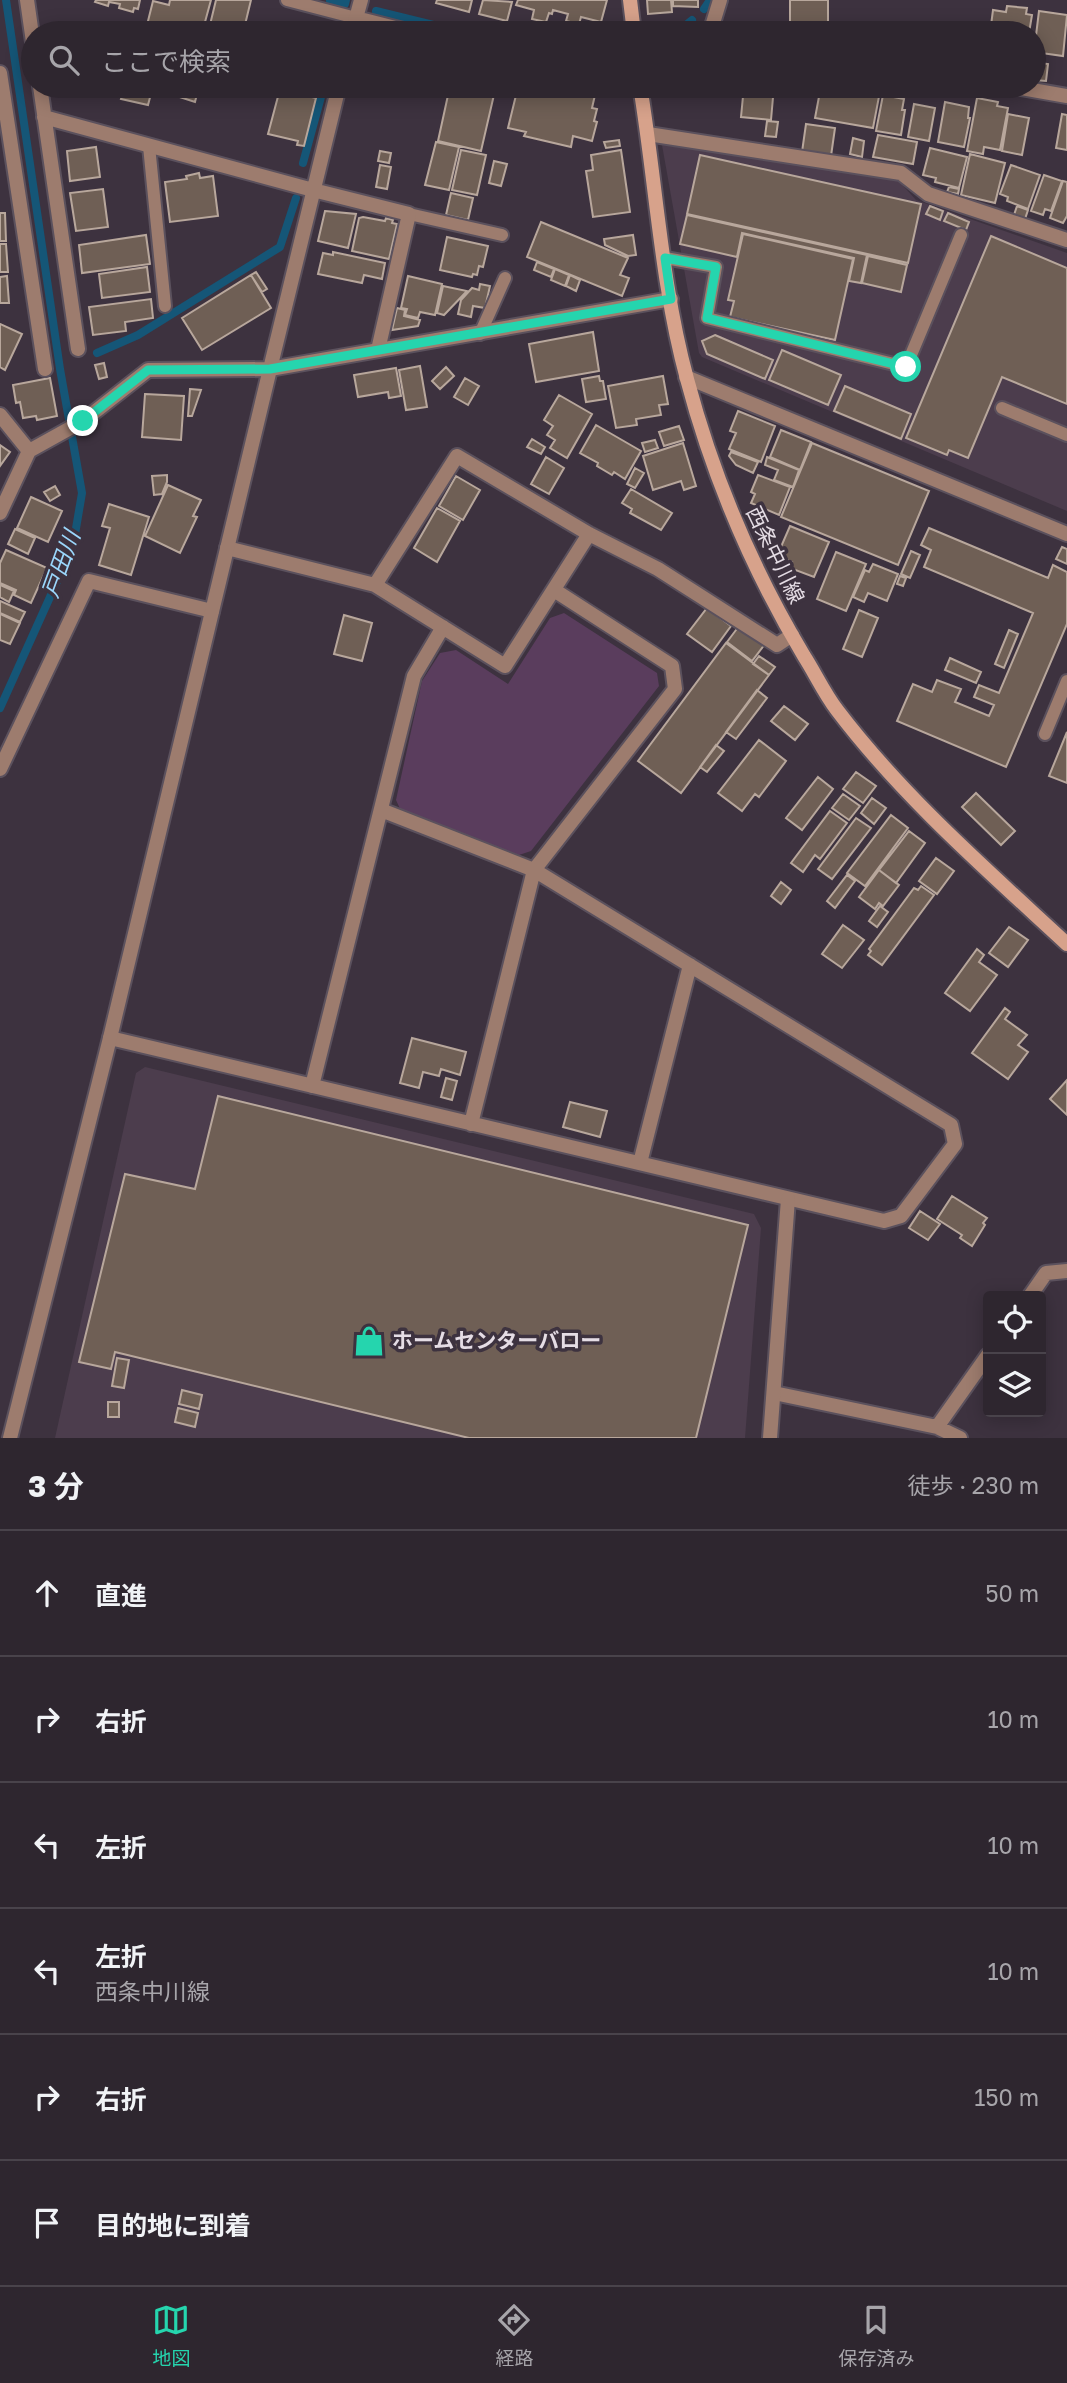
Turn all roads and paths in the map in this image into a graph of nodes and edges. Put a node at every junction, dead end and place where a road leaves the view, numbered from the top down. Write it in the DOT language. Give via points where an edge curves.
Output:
graph roads {
  1 [pos="27,0"];
  2 [pos="287,0"];
  3 [pos="361,0"];
  4 [pos="630,0"];
  5 [pos="720,0"];
  6 [pos="30,21"];
  7 [pos="341,21"];
  8 [pos="355,21"];
  9 [pos="633,21"];
  10 [pos="714,21"];
  11 [pos="0,73"];
  12 [pos="1046,92"];
  13 [pos="1067,96"];
  14 [pos="42,98"];
  15 [pos="336,98"];
  16 [pos="643,98"];
  17 [pos="44,117"];
  18 [pos="648,134"];
  19 [pos="149,146"];
  20 [pos="16,179"];
  21 [pos="0,180"];
  22 [pos="313,190"];
  23 [pos="409,214"];
  24 [pos="961,234"];
  25 [pos="502,235"];
  26 [pos="1067,240"];
  27 [pos="665,258"];
  28 [pos="505,278"];
  29 [pos="671,299"];
  30 [pos="165,306"];
  31 [pos="480,334"];
  32 [pos="78,349"];
  33 [pos="378,350"];
  34 [pos="45,369"];
  35 [pos="270,369"];
  36 [pos="686,377"];
  37 [pos="1002,408"];
  38 [pos="0,415"];
  39 [pos="1067,435"];
  40 [pos="29,451"];
  41 [pos="0,513"];
  42 [pos="589,534"];
  43 [pos="1067,534"];
  44 [pos="227,548"];
  45 [pos="375,585"];
  46 [pos="554,590"];
  47 [pos="212,611"];
  48 [pos="443,627"];
  49 [pos="792,635"];
  50 [pos="1067,681"];
  51 [pos="1045,734"];
  52 [pos="0,769"];
  53 [pos="381,810"];
  54 [pos="534,870"];
  55 [pos="1067,944"];
  56 [pos="690,965"];
  57 [pos="110,1038"];
  58 [pos="312,1086"];
  59 [pos="471,1124"];
  60 [pos="640,1163"];
  61 [pos="788,1199"];
  62 [pos="1067,1271"];
  63 [pos="1033,1291"];
  64 [pos="983,1362"];
  65 [pos="774,1393"];
  66 [pos="937,1427"];
  67 [pos="10,1438"];
  68 [pos="771,1438"];
  69 [pos="960,1438"];
  1 -- 6 [label="street"];
  2 -- 7 [label="lane"];
  3 -- 8 [label="street"];
  4 -- 9 [label="main road"];
  5 -- 10 [label="street"];
  11 -- 20 [label="street"];
  12 -- 13 [label="street"];
  14 -- 17 [label="street"];
  15 -- 22 [label="street"];
  16 -- 18 [label="main road, 西条中川線"];
  17 -- 19 [label="street"];
  17 -- 32 [label="street"];
  18 -- 26 [label="street" via="901,173 928,194"];
  18 -- 27 [label="main road, 西条中川線"];
  19 -- 22 [label="street"];
  19 -- 30 [label="lane"];
  20 -- 21 [label="street"];
  20 -- 34 [label="street"];
  22 -- 23 [label="street"];
  22 -- 35 [label="street"];
  23 -- 25 [label="lane"];
  23 -- 33 [label="street"];
  24 -- 27 [label="lane" via="906,367 707,318 716,267"];
  27 -- 29 [label="main road, 西条中川線"];
  28 -- 31 [label="lane"];
  29 -- 31 [label="street"];
  29 -- 36 [label="main road, 西条中川線"];
  31 -- 33 [label="street"];
  33 -- 35 [label="street"];
  35 -- 40 [label="street" via="148,370 83,421"];
  35 -- 44 [label="street"];
  36 -- 43 [label="street"];
  36 -- 49 [label="main road, 西条中川線" via="723,494"];
  37 -- 39 [label="lane"];
  38 -- 40 [label="street"];
  40 -- 41 [label="street"];
  42 -- 45 [label="street" via="457,456"];
  42 -- 46 [label="street"];
  42 -- 49 [label="street" via="658,569 777,645"];
  44 -- 45 [label="street"];
  44 -- 47 [label="street"];
  45 -- 48 [label="street"];
  46 -- 48 [label="street" via="505,666"];
  46 -- 54 [label="street" via="672,667 675,689"];
  47 -- 52 [label="street" via="89,582"];
  47 -- 57 [label="street"];
  48 -- 53 [label="street" via="415,676"];
  49 -- 55 [label="main road, 西条中川線" via="836,708 880,762"];
  50 -- 51 [label="lane"];
  53 -- 54 [label="street"];
  53 -- 58 [label="street"];
  54 -- 56 [label="street"];
  54 -- 59 [label="street"];
  56 -- 60 [label="street"];
  56 -- 61 [label="street" via="951,1125 955,1144 901,1216 884,1221"];
  57 -- 58 [label="street"];
  57 -- 67 [label="street"];
  58 -- 59 [label="street"];
  59 -- 60 [label="street"];
  60 -- 61 [label="street"];
  61 -- 65 [label="street"];
  62 -- 63 [label="street" via="1046,1273"];
  64 -- 66 [label="street"];
  65 -- 66 [label="street"];
  65 -- 68 [label="street"];
  66 -- 69 [label="street"];
}
